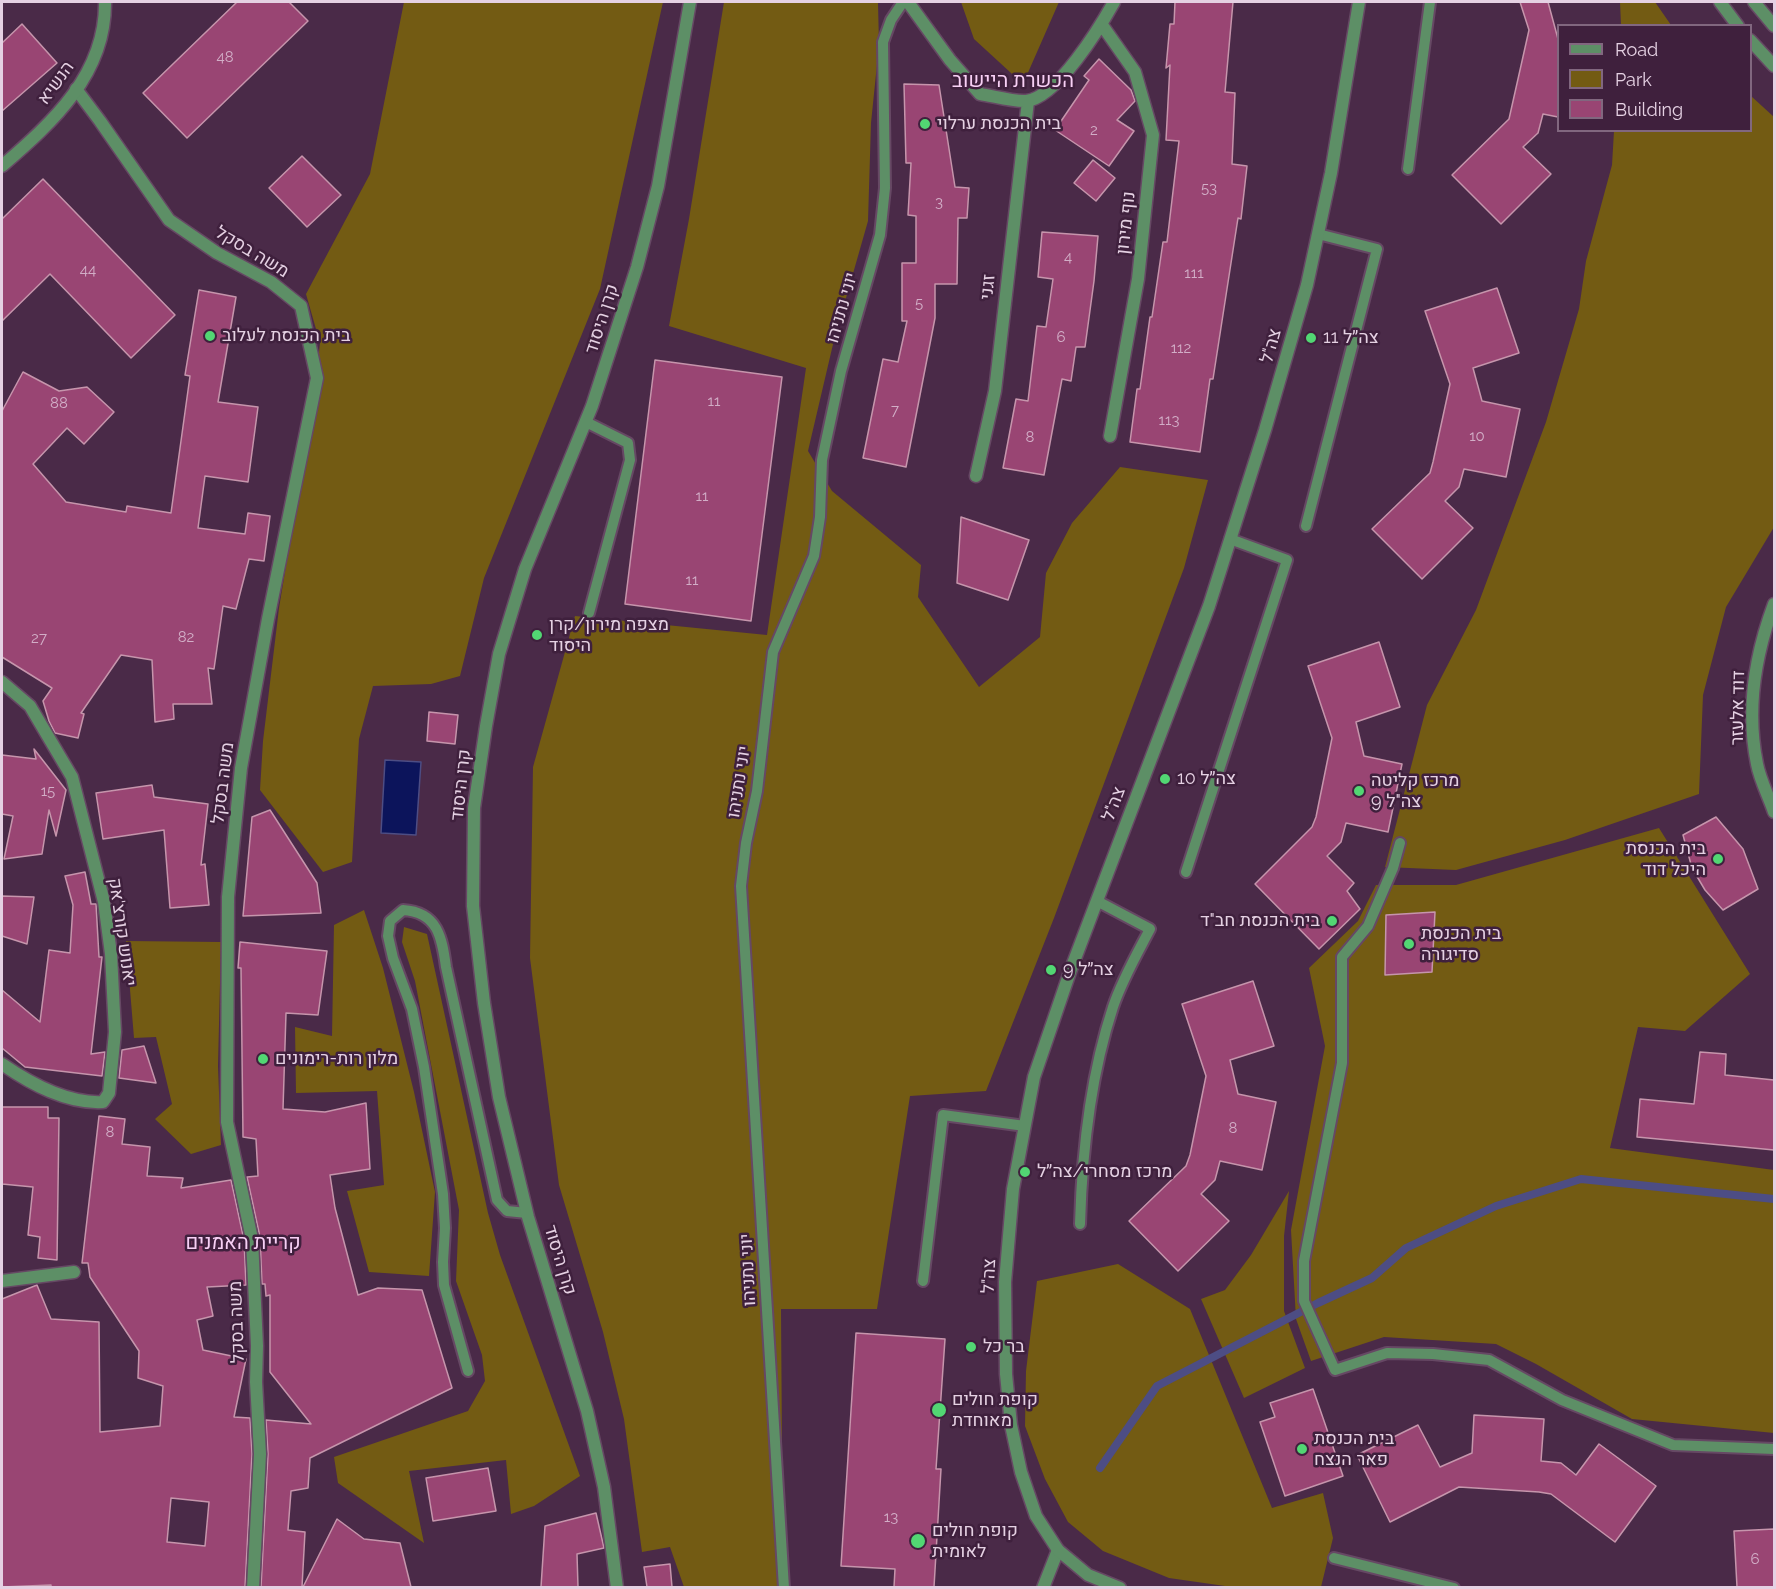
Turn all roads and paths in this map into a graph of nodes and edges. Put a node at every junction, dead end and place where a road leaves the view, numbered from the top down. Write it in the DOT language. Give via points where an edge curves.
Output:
graph roads {
  1 [pos="105,2"];
  2 [pos="690,2"];
  3 [pos="903,2"];
  4 [pos="908,2"];
  5 [pos="1114,2"];
  6 [pos="1359,2"];
  7 [pos="1430,2"];
  8 [pos="1720,2"];
  9 [pos="1754,2"];
  10 [pos="1736,24"];
  11 [pos="1102,25"];
  12 [pos="1774,26"];
  13 [pos="1752,42"];
  14 [pos="1774,66"];
  15 [pos="76,89"];
  16 [pos="1028,101"];
  17 [pos="2,166"];
  18 [pos="1408,169"];
  19 [pos="1318,234"];
  20 [pos="586,422"];
  21 [pos="1110,436"];
  22 [pos="976,476"];
  23 [pos="1306,526"];
  24 [pos="1230,539"];
  25 [pos="1774,604"];
  26 [pos="589,613"];
  27 [pos="2,682"];
  28 [pos="1774,812"];
  29 [pos="1400,843"];
  30 [pos="1186,872"];
  31 [pos="1096,902"];
  32 [pos="2,1064"];
  33 [pos="1025,1126"];
  34 [pos="527,1212"];
  35 [pos="1080,1224"];
  36 [pos="74,1272"];
  37 [pos="2,1281"];
  38 [pos="923,1281"];
  39 [pos="468,1371"];
  40 [pos="1774,1449"];
  41 [pos="1058,1550"];
  42 [pos="1334,1558"];
  43 [pos="253,1587"];
  44 [pos="618,1587"];
  45 [pos="784,1587"];
  46 [pos="1043,1587"];
  47 [pos="1120,1587"];
  48 [pos="1454,1587"];
  1 -- 15 [label="street, הנשיא" via="105,21 93,61"];
  2 -- 20 [label="street, קרן היסוד" via="658,186 637,267"];
  3 -- 45 [label="lane, יוני נתניהו" via="883,42 885,188 880,235 843,361 822,460 814,556 773,652 741,886"];
  4 -- 16 [label="street" via="980,94"];
  5 -- 11 [label="street"];
  6 -- 19 [label="street, צה\"ל"];
  7 -- 18 [label="lane"];
  8 -- 10 [label="street"];
  9 -- 12 [label="street"];
  11 -- 16 [label="street" via="1053,87"];
  11 -- 21 [label="street, נוף מירון" via="1135,72 1153,135 1138,279"];
  13 -- 14 [label="street"];
  15 -- 17 [label="street, הנשיא" via="65,106"];
  15 -- 43 [label="street, משה בסקל" via="169,220 217,253 271,282 301,306 316,378 241,768 228,897 227,1122 252,1239 257,1346 260,1454"];
  16 -- 22 [label="street, זגני" via="995,391"];
  19 -- 23 [label="lane" via="1377,249"];
  19 -- 24 [label="street, צה\"ל" via="1308,285"];
  20 -- 26 [label="lane" via="628,443 630,460"];
  20 -- 34 [label="street, קרן היסוד" via="525,569 499,654 474,808 473,906 484,1003 499,1097"];
  24 -- 30 [label="lane" via="1287,560"];
  24 -- 31 [label="street, צה\"ל" via="1209,606"];
  25 -- 28 [label="street, דוד אלעזר" via="1753,677 1757,765"];
  27 -- 32 [label="street, יאנוש קורצ'אק" via="30,706 72,777 104,902 116,1032 109,1093 103,1102 88,1103 36,1086"];
  29 -- 40 [label="lane" via="1368,926 1342,957 1342,1063 1304,1260 1304,1301 1335,1370 1387,1353 1489,1360 1562,1400 1673,1444"];
  31 -- 33 [label="street, צה\"ל" via="1034,1077"];
  31 -- 35 [label="lane" via="1150,928 1113,1006 1097,1067 1087,1125"];
  33 -- 38 [label="lane" via="943,1115"];
  33 -- 41 [label="street, צה\"ל" via="1013,1189 1005,1282 1006,1374 1021,1472 1036,1516"];
  34 -- 39 [label="lane" via="507,1211 497,1200 443,940 431,920 416,911 403,910 390,921 388,936 412,1009 424,1067 443,1194 444,1285"];
  34 -- 44 [label="street, קרן היסוד" via="587,1411 604,1487"];
  36 -- 37 [label="street"];
  41 -- 46 [label="street"];
  41 -- 47 [label="street, צה\"ל" via="1088,1575"];
  42 -- 48 [label="lane"];
}
